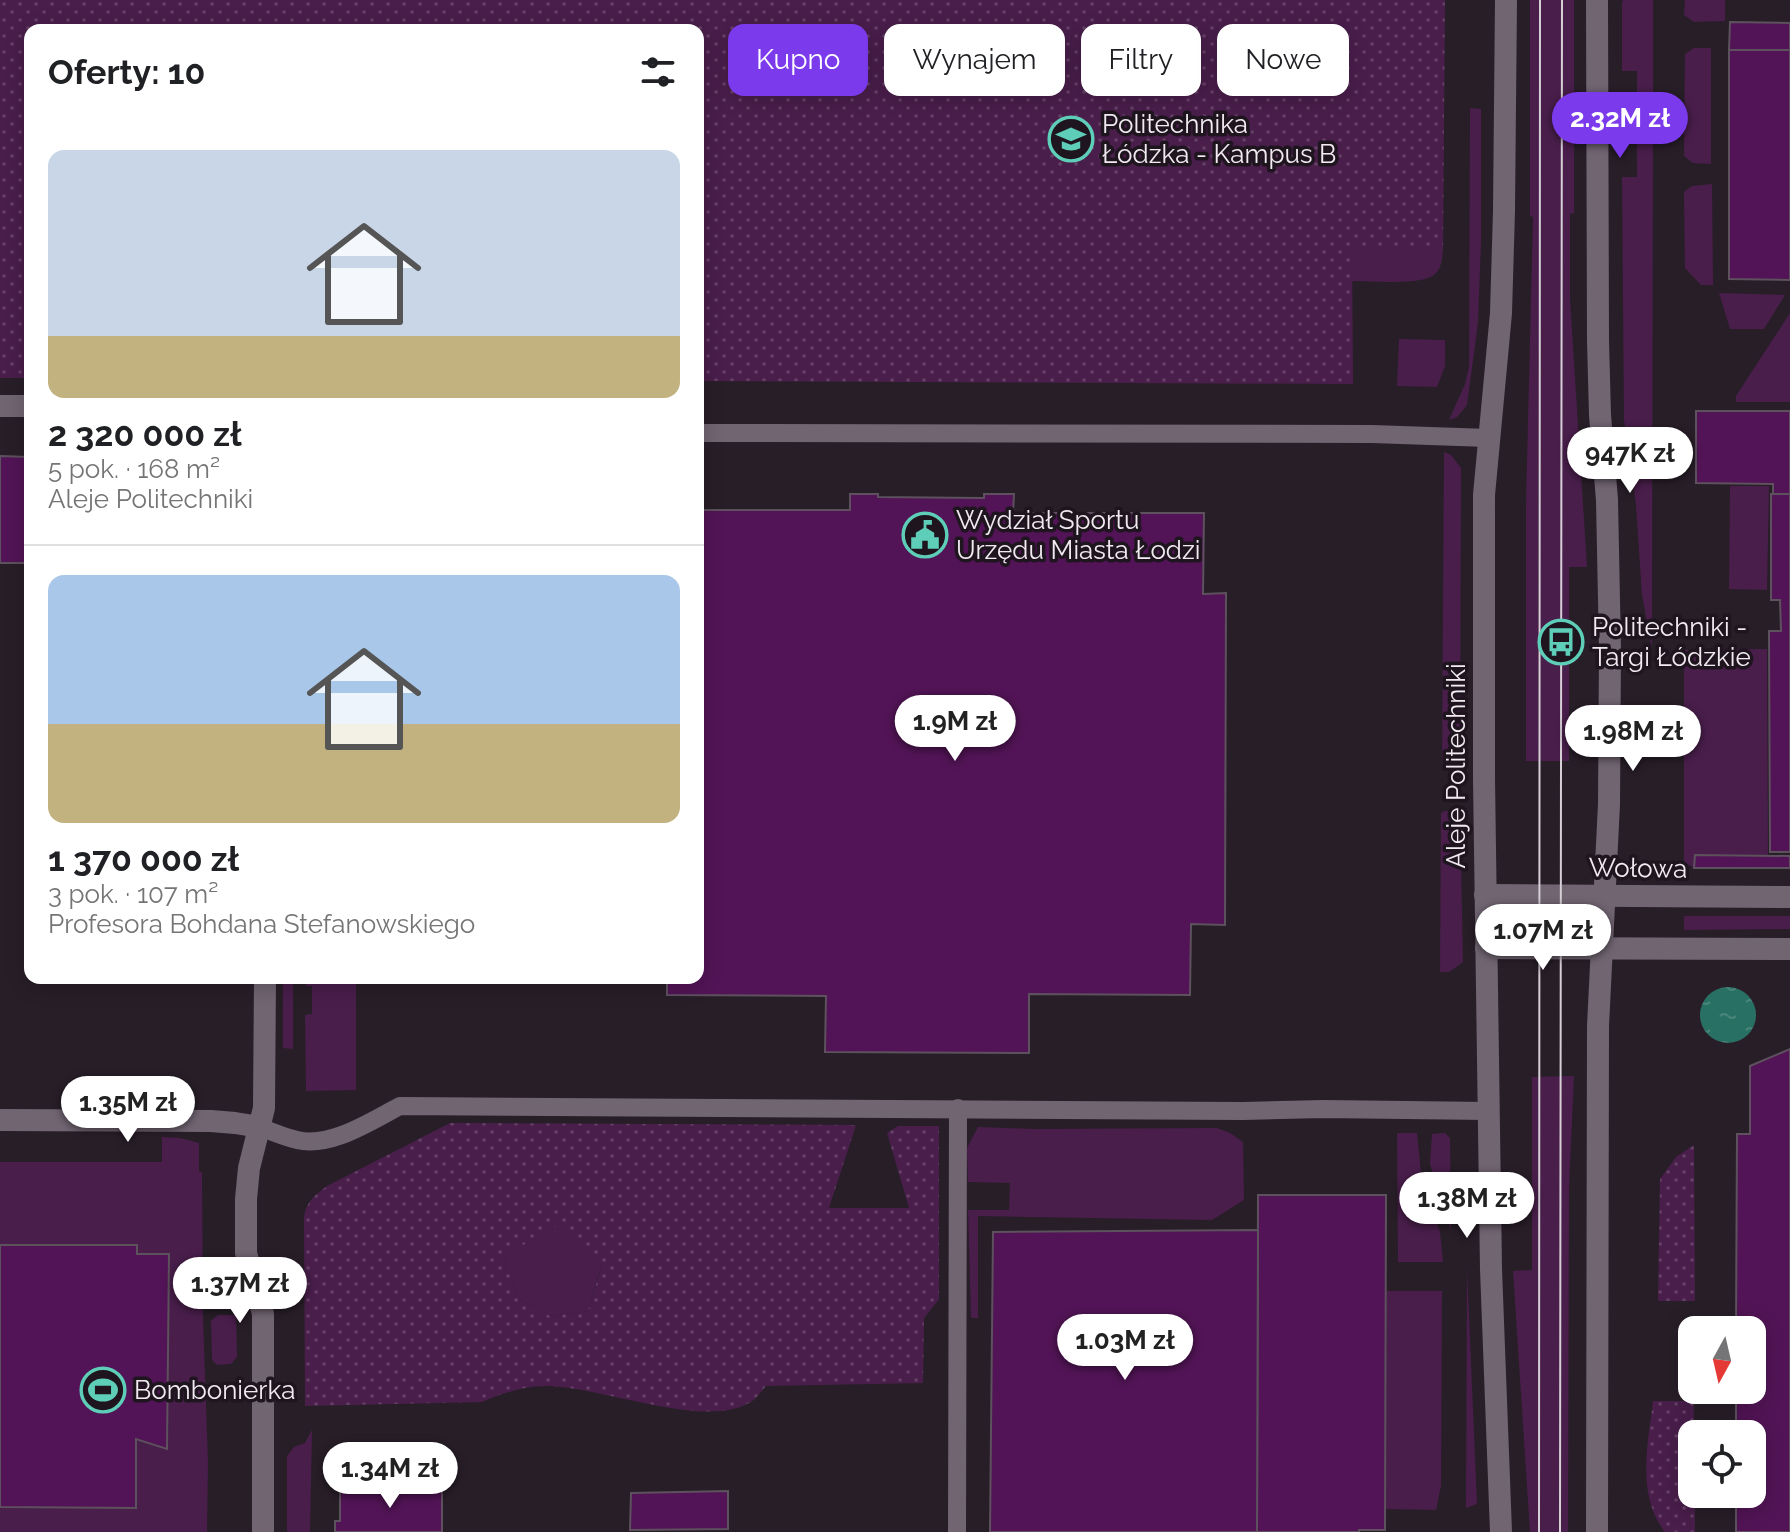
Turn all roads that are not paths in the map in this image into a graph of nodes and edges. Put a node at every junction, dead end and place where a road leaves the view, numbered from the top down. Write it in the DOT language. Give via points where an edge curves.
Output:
graph roads {
  1 [pos="1506,0"];
  2 [pos="1597,0"];
  3 [pos="0,406"];
  4 [pos="24,406"];
  5 [pos="704,433"];
  6 [pos="1488,438"];
  7 [pos="1485,895"];
  8 [pos="1604,895"];
  9 [pos="1790,897"];
  10 [pos="1486,948"];
  11 [pos="1602,949"];
  12 [pos="1790,949"];
  13 [pos="265,984"];
  14 [pos="958,1108"];
  15 [pos="1488,1111"];
  16 [pos="0,1120"];
  17 [pos="260,1127"];
  18 [pos="263,1532"];
  19 [pos="957,1532"];
  20 [pos="1501,1532"];
  21 [pos="1597,1532"];
  1 -- 6 [label="main road, Aleje Politechniki" via="1501,313"];
  2 -- 8 [label="main road" via="1598,341 1610,650"];
  3 -- 4 [label="main road"];
  5 -- 6 [label="lane"];
  6 -- 7 [label="main road, Aleje Politechniki"];
  7 -- 8 [label="main road, Wołowa"];
  7 -- 10 [label="main road, Aleje Politechniki"];
  8 -- 9 [label="main road, Wołowa"];
  8 -- 11 [label="main road"];
  10 -- 11 [label="main road"];
  10 -- 15 [label="main road, Aleje Politechniki"];
  11 -- 12 [label="main road"];
  11 -- 21 [label="main road"];
  13 -- 17 [label="main road"];
  14 -- 15 [label="lane"];
  14 -- 17 [label="lane" via="400,1106 333,1137 300,1141"];
  14 -- 19 [label="lane"];
  15 -- 20 [label="main road, Aleje Politechniki"];
  16 -- 17 [label="main road" via="211,1121"];
  17 -- 18 [label="main road" via="249,1168 245,1244 263,1314"];
}
